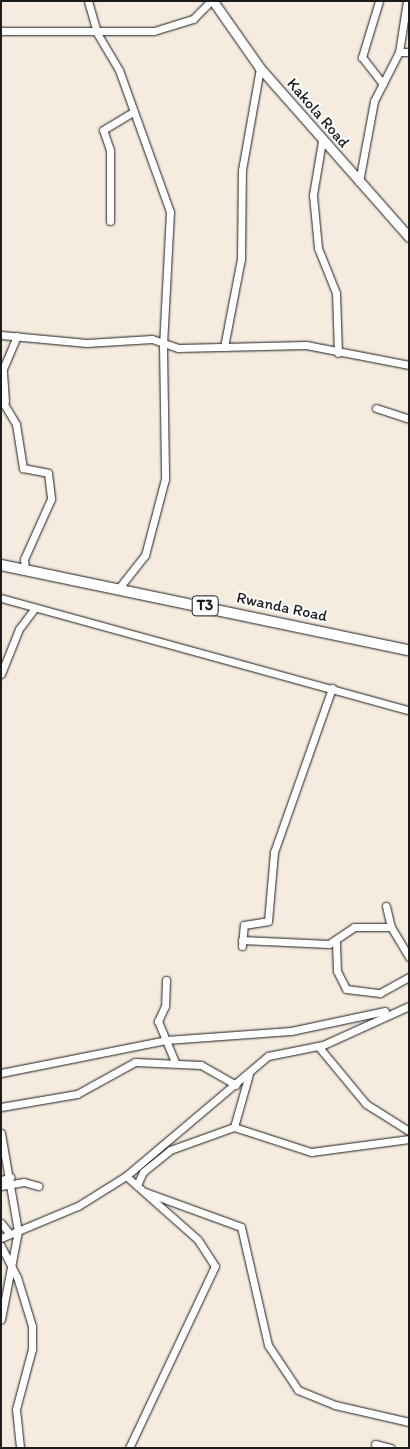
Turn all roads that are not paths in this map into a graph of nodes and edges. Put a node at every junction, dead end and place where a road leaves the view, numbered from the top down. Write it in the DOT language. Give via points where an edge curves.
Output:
graph roads {
  1 [pos="88,1"];
  2 [pos="212,1"];
  3 [pos="379,1"];
  4 [pos="407,1"];
  5 [pos="1,32"];
  6 [pos="97,33"];
  7 [pos="398,52"];
  8 [pos="409,52"];
  9 [pos="260,68"];
  10 [pos="383,84"];
  11 [pos="133,112"];
  12 [pos="322,141"];
  13 [pos="358,184"];
  14 [pos="110,221"];
  15 [pos="409,237"];
  16 [pos="1,335"];
  17 [pos="17,336"];
  18 [pos="163,342"];
  19 [pos="224,347"];
  20 [pos="338,353"];
  21 [pos="409,365"];
  22 [pos="1,399"];
  23 [pos="5,407"];
  24 [pos="376,408"];
  25 [pos="409,419"];
  26 [pos="1,565"];
  27 [pos="25,569"];
  28 [pos="119,588"];
  29 [pos="1,598"];
  30 [pos="35,608"];
  31 [pos="409,650"];
  32 [pos="1,674"];
  33 [pos="332,688"];
  34 [pos="409,710"];
  35 [pos="386,906"];
  36 [pos="391,927"];
  37 [pos="336,943"];
  38 [pos="409,957"];
  39 [pos="409,978"];
  40 [pos="166,980"];
  41 [pos="409,1006"];
  42 [pos="166,1040"];
  43 [pos="318,1046"];
  44 [pos="174,1062"];
  45 [pos="1,1073"];
  46 [pos="250,1073"];
  47 [pos="236,1085"];
  48 [pos="1,1107"];
  49 [pos="234,1127"];
  50 [pos="409,1131"];
  51 [pos="1,1133"];
  52 [pos="409,1139"];
  53 [pos="126,1176"];
  54 [pos="1,1180"];
  55 [pos="11,1180"];
  56 [pos="137,1185"];
  57 [pos="1,1186"];
  58 [pos="38,1186"];
  59 [pos="145,1192"];
  60 [pos="1,1223"];
  61 [pos="18,1231"];
  62 [pos="10,1234"];
  63 [pos="1,1238"];
  64 [pos="1,1246"];
  65 [pos="12,1267"];
  66 [pos="3,1299"];
  67 [pos="1,1318"];
  68 [pos="409,1422"];
  69 [pos="375,1444"];
  70 [pos="20,1448"];
  71 [pos="129,1448"];
  72 [pos="391,1448"];
  1 -- 6 [label="street"];
  2 -- 6 [label="street" via="180,25"];
  2 -- 9 [label="main road, Kakola Road"];
  3 -- 10 [label="street" via="362,57"];
  4 -- 7 [label="street"];
  5 -- 6 [label="street"];
  6 -- 11 [label="street" via="113,56"];
  7 -- 8 [label="street"];
  7 -- 10 [label="street"];
  9 -- 12 [label="main road, Kakola Road"];
  9 -- 19 [label="street" via="242,170 241,259"];
  10 -- 13 [label="street" via="374,101"];
  11 -- 14 [label="street" via="103,130 110,144"];
  11 -- 18 [label="street" via="170,212"];
  12 -- 13 [label="main road, Kakola Road"];
  12 -- 20 [label="street" via="314,204 318,248 336,293"];
  13 -- 15 [label="main road, Kakola Road"];
  16 -- 17 [label="street"];
  17 -- 18 [label="street" via="87,343"];
  17 -- 23 [label="street" via="3,369"];
  18 -- 19 [label="street" via="178,348"];
  18 -- 28 [label="street" via="163,492 145,555"];
  19 -- 20 [label="street" via="304,345"];
  20 -- 21 [label="street" via="388,358"];
  22 -- 23 [label="street"];
  23 -- 27 [label="street" via="18,430 22,467 47,472 51,496 24,558"];
  24 -- 25 [label="street"];
  26 -- 27 [label="highway, Rwanda Road / T3"];
  27 -- 28 [label="highway, Rwanda Road / T3"];
  28 -- 31 [label="highway, Rwanda Road / T3"];
  29 -- 30 [label="street"];
  30 -- 32 [label="street" via="19,629"];
  30 -- 33 [label="street"];
  33 -- 34 [label="street"];
  33 -- 37 [label="street" via="274,852 268,921 244,925 242,943"];
  35 -- 36 [label="street"];
  36 -- 37 [label="street" via="354,927"];
  36 -- 38 [label="street"];
  37 -- 39 [label="street" via="337,971 346,988 380,993"];
  40 -- 42 [label="street" via="165,1006 158,1019"];
  41 -- 42 [label="street" via="291,1031"];
  41 -- 43 [label="street"];
  42 -- 44 [label="street"];
  42 -- 45 [label="street"];
  43 -- 46 [label="street" via="271,1055"];
  43 -- 50 [label="street" via="366,1104 384,1120"];
  44 -- 47 [label="street" via="211,1068"];
  44 -- 48 [label="street" via="135,1062 76,1094"];
  46 -- 47 [label="street"];
  46 -- 49 [label="street"];
  47 -- 53 [label="street"];
  49 -- 52 [label="street" via="311,1152"];
  49 -- 56 [label="street" via="170,1150 143,1172"];
  51 -- 55 [label="street"];
  53 -- 56 [label="street"];
  53 -- 61 [label="street" via="78,1206"];
  54 -- 55 [label="street"];
  55 -- 57 [label="street"];
  55 -- 58 [label="street"];
  55 -- 61 [label="street"];
  56 -- 59 [label="street"];
  59 -- 68 [label="street" via="240,1227 268,1345 298,1390 335,1406"];
  59 -- 71 [label="street" via="207,1250 215,1266"];
  60 -- 62 [label="street"];
  61 -- 62 [label="street"];
  61 -- 65 [label="street"];
  62 -- 63 [label="street"];
  64 -- 65 [label="street"];
  65 -- 66 [label="street"];
  65 -- 70 [label="street" via="30,1314 33,1339 17,1403"];
  66 -- 67 [label="street"];
  69 -- 72 [label="street"];
}
